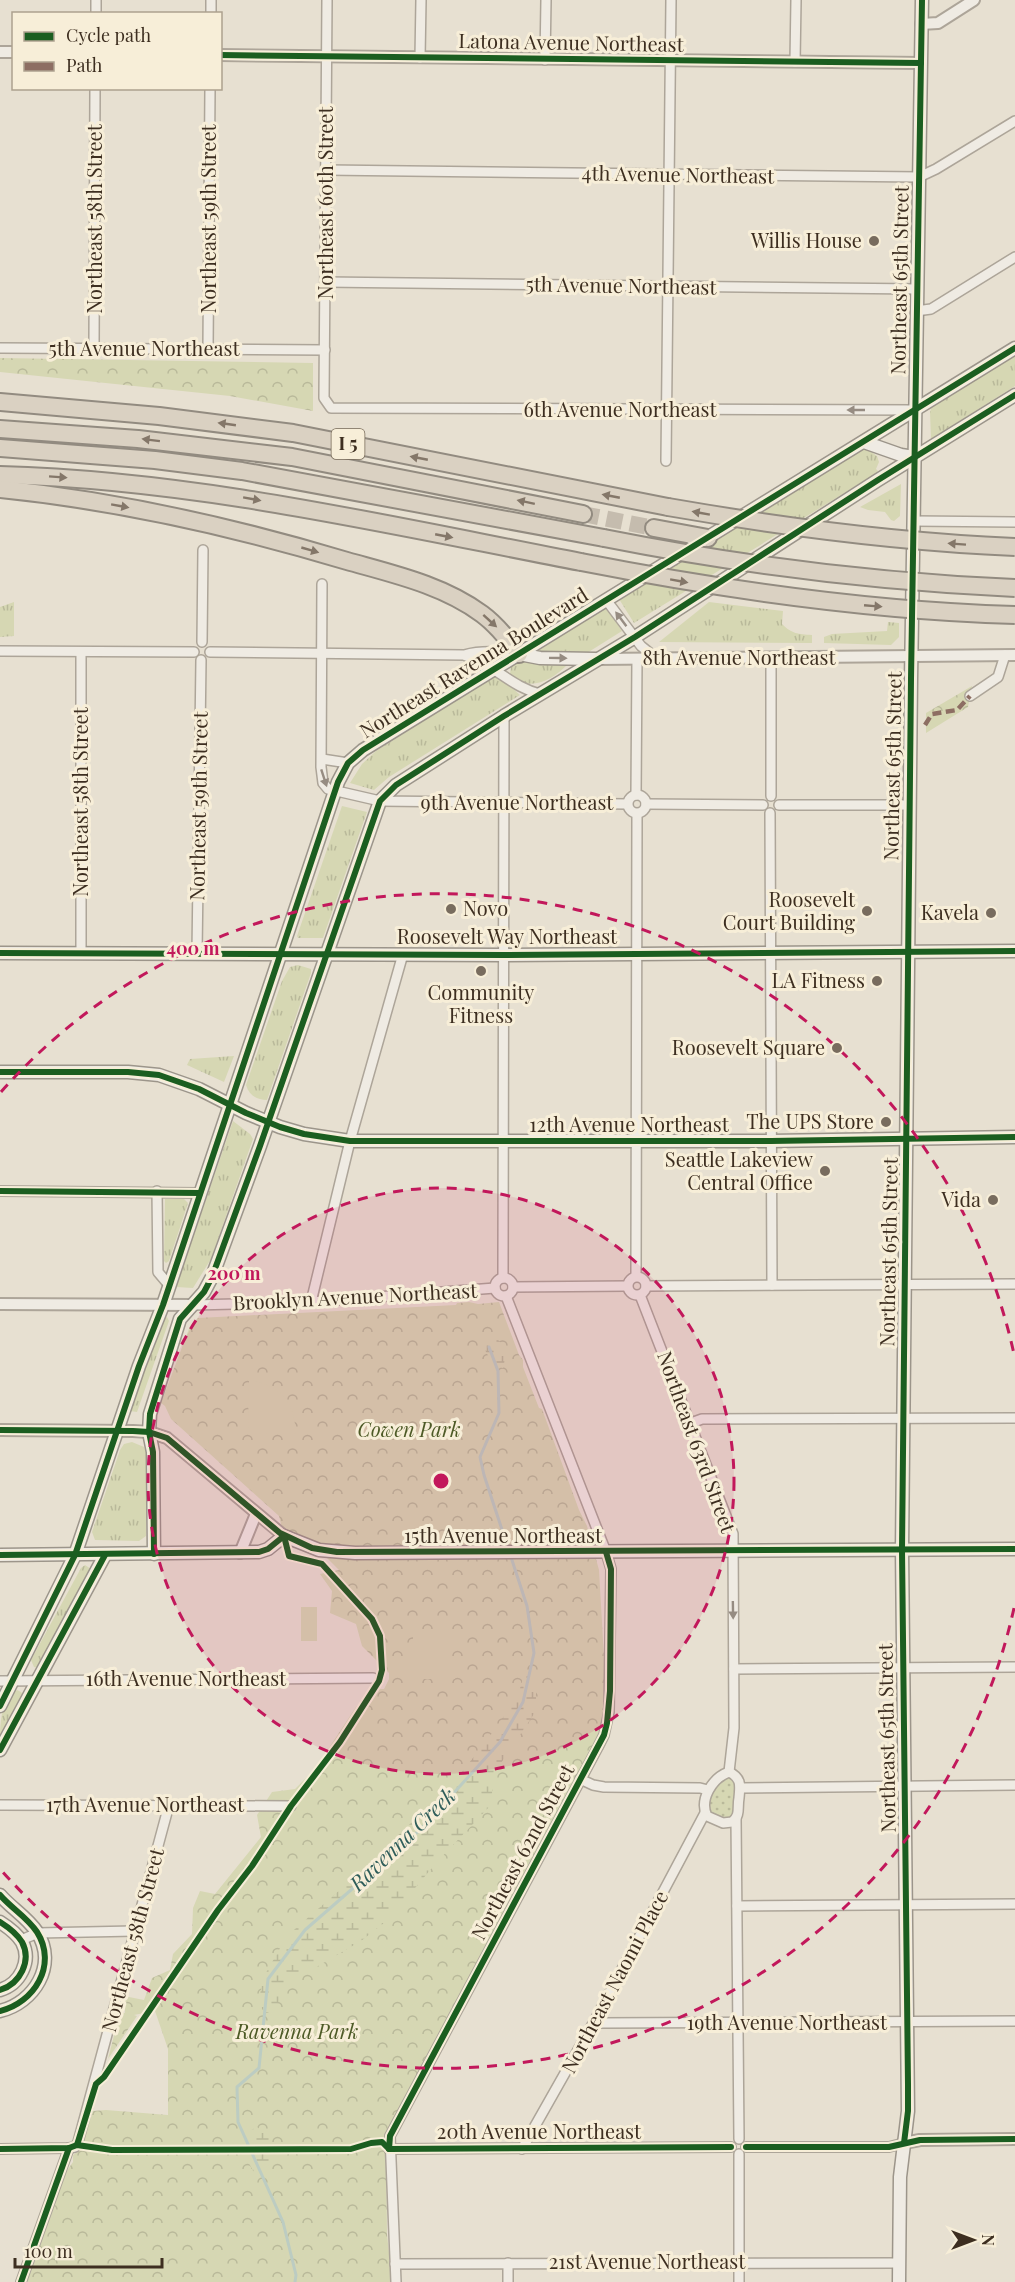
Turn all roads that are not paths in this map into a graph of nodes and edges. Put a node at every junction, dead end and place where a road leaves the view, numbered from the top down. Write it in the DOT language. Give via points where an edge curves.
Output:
graph roads {
  1 [pos="327,0"];
  2 [pos="421,0"];
  3 [pos="546,0"];
  4 [pos="671,0"];
  5 [pos="796,0"];
  6 [pos="922,0"];
  7 [pos="974,0"];
  8 [pos="921,24"];
  9 [pos="222,55"];
  10 [pos="327,57"];
  11 [pos="420,58"];
  12 [pos="545,60"];
  13 [pos="670,61"];
  14 [pos="795,62"];
  15 [pos="921,63"];
  16 [pos="95,90"];
  17 [pos="210,90"];
  18 [pos="1015,121"];
  19 [pos="326,170"];
  20 [pos="669,175"];
  21 [pos="919,177"];
  22 [pos="1015,257"];
  23 [pos="325,282"];
  24 [pos="668,286"];
  25 [pos="917,289"];
  26 [pos="916,311"];
  27 [pos="0,348"];
  28 [pos="94,348"];
  29 [pos="1015,348"];
  30 [pos="208,349"];
  31 [pos="325,350"];
  32 [pos="1015,395"];
  33 [pos="0,402"];
  34 [pos="328,405"];
  35 [pos="914,410"];
  36 [pos="666,411"];
  37 [pos="0,429"];
  38 [pos="870,444"];
  39 [pos="0,448"];
  40 [pos="914,457"];
  41 [pos="666,461"];
  42 [pos="0,474"];
  43 [pos="878,480"];
  44 [pos="0,489"];
  45 [pos="583,514"];
  46 [pos="914,520"];
  47 [pos="1015,522"];
  48 [pos="654,528"];
  49 [pos="708,538"];
  50 [pos="1015,547"];
  51 [pos="203,550"];
  52 [pos="322,584"];
  53 [pos="1015,588"];
  54 [pos="607,601"];
  55 [pos="1015,615"];
  56 [pos="635,637"];
  57 [pos="202,642"];
  58 [pos="0,651"];
  59 [pos="81,652"];
  60 [pos="194,652"];
  61 [pos="210,652"];
  62 [pos="322,654"];
  63 [pos="519,654"];
  64 [pos="464,655"];
  65 [pos="1010,655"];
  66 [pos="911,656"];
  67 [pos="771,657"];
  68 [pos="637,658"];
  69 [pos="656,658"];
  70 [pos="597,659"];
  71 [pos="201,660"];
  72 [pos="493,670"];
  73 [pos="540,694"];
  74 [pos="970,696"];
  75 [pos="504,716"];
  76 [pos="322,759"];
  77 [pos="348,764"];
  78 [pos="335,791"];
  79 [pos="636,795"];
  80 [pos="771,796"];
  81 [pos="380,801"];
  82 [pos="504,804"];
  83 [pos="627,804"];
  84 [pos="646,804"];
  85 [pos="762,805"];
  86 [pos="779,805"];
  87 [pos="909,806"];
  88 [pos="771,813"];
  89 [pos="637,814"];
  90 [pos="907,951"];
  91 [pos="1015,951"];
  92 [pos="81,952"];
  93 [pos="197,952"];
  94 [pos="0,953"];
  95 [pos="282,953"];
  96 [pos="327,953"];
  97 [pos="635,953"];
  98 [pos="771,953"];
  99 [pos="404,954"];
  100 [pos="503,955"];
  101 [pos="0,1072"];
  102 [pos="230,1105"];
  103 [pos="268,1122"];
  104 [pos="1015,1137"];
  105 [pos="907,1139"];
  106 [pos="350,1141"];
  107 [pos="503,1141"];
  108 [pos="636,1141"];
  109 [pos="771,1141"];
  110 [pos="0,1191"];
  111 [pos="157,1191"];
  112 [pos="200,1193"];
  113 [pos="636,1276"];
  114 [pos="503,1278"];
  115 [pos="1015,1284"];
  116 [pos="169,1285"];
  117 [pos="772,1285"];
  118 [pos="905,1285"];
  119 [pos="627,1286"];
  120 [pos="646,1286"];
  121 [pos="513,1287"];
  122 [pos="495,1288"];
  123 [pos="640,1294"];
  124 [pos="506,1296"];
  125 [pos="311,1302"];
  126 [pos="0,1304"];
  127 [pos="163,1305"];
  128 [pos="193,1305"];
  129 [pos="903,1418"];
  130 [pos="1015,1418"];
  131 [pos="691,1423"];
  132 [pos="0,1430"];
  133 [pos="117,1430"];
  134 [pos="149,1432"];
  135 [pos="256,1514"];
  136 [pos="284,1536"];
  137 [pos="1015,1549"];
  138 [pos="902,1550"];
  139 [pos="606,1552"];
  140 [pos="732,1552"];
  141 [pos="240,1553"];
  142 [pos="154,1554"];
  143 [pos="0,1555"];
  144 [pos="75,1555"];
  145 [pos="105,1555"];
  146 [pos="1015,1667"];
  147 [pos="734,1669"];
  148 [pos="903,1669"];
  149 [pos="373,1678"];
  150 [pos="39,1679"];
  151 [pos="7,1681"];
  152 [pos="0,1706"];
  153 [pos="0,1750"];
  154 [pos="729,1772"];
  155 [pos="580,1779"];
  156 [pos="1015,1785"];
  157 [pos="904,1787"];
  158 [pos="741,1788"];
  159 [pos="708,1790"];
  160 [pos="0,1805"];
  161 [pos="170,1805"];
  162 [pos="291,1806"];
  163 [pos="705,1813"];
  164 [pos="736,1819"];
  165 [pos="0,1895"];
  166 [pos="1015,1904"];
  167 [pos="906,1905"];
  168 [pos="737,1906"];
  169 [pos="0,1922"];
  170 [pos="134,1931"];
  171 [pos="38,1933"];
  172 [pos="21,1940"];
  173 [pos="0,1990"];
  174 [pos="0,2012"];
  175 [pos="595,2020"];
  176 [pos="1015,2021"];
  177 [pos="908,2022"];
  178 [pos="738,2023"];
  179 [pos="739,2139"];
  180 [pos="1015,2139"];
  181 [pos="904,2144"];
  182 [pos="73,2146"];
  183 [pos="731,2147"];
  184 [pos="746,2147"];
  185 [pos="0,2149"];
  186 [pos="389,2149"];
  187 [pos="522,2149"];
  188 [pos="739,2154"];
  189 [pos="739,2262"];
  190 [pos="508,2263"];
  191 [pos="899,2263"];
  192 [pos="395,2264"];
  193 [pos="21,2282"];
  194 [pos="396,2282"];
  195 [pos="508,2282"];
  196 [pos="739,2282"];
  197 [pos="899,2282"];
  1 -- 10 [label="street, Northeast 60th Street"];
  2 -- 11 [label="street"];
  3 -- 12 [label="street"];
  4 -- 13 [label="street"];
  5 -- 14 [label="street"];
  6 -- 8 [label="main road, Northeast 65th Street"];
  7 -- 8 [label="street" via="938,23"];
  8 -- 15 [label="main road, Northeast 65th Street"];
  9 -- 10 [label="street, Latona Avenue Northeast"];
  10 -- 11 [label="street, Latona Avenue Northeast"];
  10 -- 19 [label="street, Northeast 60th Street"];
  11 -- 12 [label="street, Latona Avenue Northeast"];
  12 -- 13 [label="street, Latona Avenue Northeast"];
  13 -- 14 [label="street, Latona Avenue Northeast"];
  13 -- 20 [label="street"];
  14 -- 15 [label="street, Latona Avenue Northeast"];
  15 -- 21 [label="main road, Northeast 65th Street"];
  16 -- 28 [label="street, Northeast 58th Street"];
  17 -- 30 [label="street, Northeast 59th Street"];
  18 -- 21 [label="street, 4th Avenue Northeast"];
  19 -- 20 [label="street, 4th Avenue Northeast"];
  19 -- 23 [label="street, Northeast 60th Street"];
  20 -- 21 [label="street, 4th Avenue Northeast"];
  20 -- 24 [label="street"];
  21 -- 25 [label="main road, Northeast 65th Street"];
  22 -- 26 [label="street" via="931,309"];
  23 -- 24 [label="street, 5th Avenue Northeast"];
  23 -- 31 [label="street, Northeast 60th Street"];
  24 -- 25 [label="street, 5th Avenue Northeast"];
  24 -- 36 [label="street"];
  25 -- 26 [label="main road, Northeast 65th Street"];
  26 -- 35 [label="main road, Northeast 65th Street"];
  27 -- 28 [label="street, 5th Avenue Northeast"];
  28 -- 30 [label="street, 5th Avenue Northeast"];
  29 -- 35 [label="main road, Northeast Ravenna Boulevard"];
  30 -- 31 [label="street, 5th Avenue Northeast"];
  31 -- 34 [label="street, Northeast 60th Street" via="324,398"];
  32 -- 40 [label="main road"];
  50 -- 33 [label="highway, I 5, one-way, bridge" via="851,534 668,507 293,433"];
  34 -- 36 [label="street, 6th Avenue Northeast" via="336,409"];
  35 -- 36 [label="street, 6th Avenue Northeast, one-way"];
  35 -- 38 [label="main road, Northeast Ravenna Boulevard"];
  35 -- 40 [label="main road, Northeast 65th Street"];
  36 -- 41 [label="street"];
  45 -- 37 [label="highway, one-way" via="292,457 138,439"];
  38 -- 40 [label="main road"];
  38 -- 43 [label="main road" via="884,455"];
  38 -- 49 [label="main road, Northeast Ravenna Boulevard"];
  39 -- 53 [label="highway, bridge" via="242,471 717,559 811,572"];
  40 -- 43 [label="main road"];
  40 -- 46 [label="main road, Northeast 65th Street"];
  42 -- 55 [label="highway, one-way, bridge" via="136,483 236,496 695,583 814,600"];
  43 -- 56 [label="main road"];
  44 -- 63 [label="highway, one-way" via="141,509 298,546 397,576 438,590 477,610"];
  46 -- 47 [label="street"];
  46 -- 66 [label="main road, Northeast 65th Street"];
  48 -- 49 [label="highway"];
  49 -- 54 [label="main road, Northeast Ravenna Boulevard"];
  51 -- 57 [label="street"];
  52 -- 62 [label="street"];
  56 -- 54 [label="street, one-way"];
  54 -- 63 [label="main road, Northeast Ravenna Boulevard"];
  56 -- 69 [label="street"];
  56 -- 70 [label="main road"];
  57 -- 60 [label="street"];
  57 -- 61 [label="street"];
  58 -- 59 [label="street"];
  59 -- 60 [label="street"];
  59 -- 92 [label="street, Northeast 58th Street"];
  60 -- 71 [label="street"];
  61 -- 62 [label="street, 8th Avenue Northeast"];
  61 -- 71 [label="street" via="208,658"];
  62 -- 64 [label="street, 8th Avenue Northeast"];
  62 -- 76 [label="street"];
  63 -- 64 [label="street, 8th Avenue Northeast" via="495,651"];
  63 -- 70 [label="main road, 8th Avenue Northeast, one-way"];
  63 -- 72 [label="main road, Northeast Ravenna Boulevard"];
  64 -- 72 [label="street, 8th Avenue Northeast" via="484,661"];
  65 -- 66 [label="street, 8th Avenue Northeast"];
  65 -- 74 [label="street" via="998,677"];
  66 -- 67 [label="street, 8th Avenue Northeast"];
  66 -- 87 [label="main road, Northeast 65th Street"];
  67 -- 69 [label="street, 8th Avenue Northeast"];
  67 -- 80 [label="street"];
  68 -- 69 [label="street, 8th Avenue Northeast"];
  68 -- 70 [label="street, 8th Avenue Northeast"];
  68 -- 79 [label="street"];
  70 -- 73 [label="main road"];
  71 -- 93 [label="street, Northeast 59th Street"];
  72 -- 73 [label="street, 8th Avenue Northeast" via="523,689"];
  72 -- 77 [label="main road, Northeast Ravenna Boulevard" via="363,750"];
  73 -- 75 [label="main road"];
  75 -- 81 [label="main road" via="396,786"];
  75 -- 82 [label="street"];
  76 -- 77 [label="street"];
  76 -- 78 [label="street, one-way" via="323,783"];
  77 -- 78 [label="main road, Northeast Ravenna Boulevard"];
  78 -- 81 [label="street, 9th Avenue Northeast"];
  78 -- 95 [label="main road, Northeast Ravenna Boulevard"];
  79 -- 83 [label="street"];
  79 -- 84 [label="street" via="644,798"];
  80 -- 85 [label="street"];
  80 -- 86 [label="street"];
  81 -- 82 [label="street, 9th Avenue Northeast"];
  81 -- 96 [label="main road"];
  82 -- 83 [label="street, 9th Avenue Northeast"];
  82 -- 100 [label="street"];
  83 -- 89 [label="street"];
  84 -- 85 [label="street"];
  84 -- 89 [label="street"];
  85 -- 88 [label="street"];
  86 -- 87 [label="street"];
  86 -- 88 [label="street"];
  87 -- 90 [label="main road, Northeast 65th Street"];
  88 -- 98 [label="street"];
  89 -- 97 [label="street"];
  90 -- 91 [label="main road, Roosevelt Way Northeast"];
  90 -- 98 [label="main road, Roosevelt Way Northeast"];
  90 -- 105 [label="main road, Northeast 65th Street"];
  92 -- 93 [label="main road, Roosevelt Way Northeast"];
  92 -- 94 [label="main road, Roosevelt Way Northeast"];
  93 -- 95 [label="main road, Roosevelt Way Northeast"];
  95 -- 96 [label="main road, Roosevelt Way Northeast"];
  95 -- 102 [label="main road, Northeast Ravenna Boulevard"];
  96 -- 99 [label="main road, Roosevelt Way Northeast"];
  96 -- 103 [label="main road"];
  97 -- 98 [label="main road, Roosevelt Way Northeast"];
  97 -- 100 [label="main road, Roosevelt Way Northeast"];
  97 -- 108 [label="street"];
  98 -- 109 [label="street"];
  99 -- 100 [label="main road, Roosevelt Way Northeast"];
  99 -- 106 [label="street"];
  100 -- 107 [label="street"];
  101 -- 102 [label="main road, 12th Avenue Northeast" via="159,1075"];
  102 -- 103 [label="main road, 12th Avenue Northeast"];
  102 -- 112 [label="main road, Northeast Ravenna Boulevard"];
  103 -- 106 [label="main road, 12th Avenue Northeast" via="304,1134"];
  103 -- 128 [label="main road" via="212,1277"];
  104 -- 105 [label="main road, 12th Avenue Northeast"];
  105 -- 109 [label="main road, 12th Avenue Northeast"];
  105 -- 118 [label="main road, Northeast 65th Street"];
  106 -- 107 [label="main road, 12th Avenue Northeast"];
  106 -- 125 [label="street"];
  107 -- 108 [label="main road, 12th Avenue Northeast"];
  107 -- 114 [label="street"];
  108 -- 109 [label="main road, 12th Avenue Northeast"];
  108 -- 113 [label="street"];
  109 -- 117 [label="street"];
  110 -- 111 [label="street"];
  111 -- 112 [label="street"];
  111 -- 116 [label="street" via="158,1272"];
  112 -- 116 [label="main road, Northeast Ravenna Boulevard"];
  113 -- 119 [label="street"];
  113 -- 120 [label="street" via="644,1279"];
  114 -- 121 [label="street" via="510,1280"];
  114 -- 122 [label="street"];
  115 -- 118 [label="street"];
  116 -- 127 [label="main road, Northeast Ravenna Boulevard"];
  117 -- 118 [label="street"];
  117 -- 120 [label="street"];
  118 -- 129 [label="main road, Northeast 65th Street"];
  119 -- 121 [label="street"];
  119 -- 123 [label="street" via="631,1293"];
  120 -- 123 [label="street"];
  121 -- 124 [label="street"];
  122 -- 124 [label="street" via="497,1294"];
  122 -- 125 [label="street, Brooklyn Avenue Northeast"];
  123 -- 131 [label="street, Northeast 63rd Street"];
  124 -- 139 [label="street, Northeast 62nd Street"];
  125 -- 128 [label="street, Brooklyn Avenue Northeast"];
  126 -- 127 [label="street, Brooklyn Avenue Northeast"];
  127 -- 128 [label="street, Brooklyn Avenue Northeast"];
  127 -- 133 [label="main road, Northeast Ravenna Boulevard"];
  128 -- 134 [label="main road" via="182,1315 175,1331 152,1404"];
  129 -- 130 [label="street"];
  129 -- 131 [label="street" via="702,1419"];
  129 -- 138 [label="main road, Northeast 65th Street"];
  131 -- 140 [label="street, Northeast 63rd Street" via="732,1534"];
  132 -- 133 [label="street"];
  133 -- 134 [label="street"];
  133 -- 144 [label="main road, Northeast Ravenna Boulevard"];
  134 -- 135 [label="street" via="181,1448"];
  134 -- 142 [label="main road" via="153,1452"];
  135 -- 136 [label="street"];
  135 -- 141 [label="street"];
  136 -- 139 [label="main road, 15th Avenue Northeast" via="319,1550 355,1553"];
  136 -- 141 [label="main road" via="268,1549"];
  137 -- 138 [label="main road, 15th Avenue Northeast"];
  138 -- 140 [label="main road, 15th Avenue Northeast"];
  138 -- 148 [label="main road, Northeast 65th Street"];
  139 -- 140 [label="main road, 15th Avenue Northeast"];
  139 -- 155 [label="street, Northeast 62nd Street" via="611,1569 609,1712 604,1735"];
  140 -- 147 [label="street, Northeast 63rd Street, one-way"];
  141 -- 142 [label="main road"];
  142 -- 145 [label="main road"];
  143 -- 144 [label="main road"];
  144 -- 145 [label="main road"];
  144 -- 151 [label="main road, Northeast Ravenna Boulevard"];
  145 -- 150 [label="main road"];
  146 -- 148 [label="street"];
  147 -- 148 [label="street"];
  147 -- 154 [label="street, Northeast 63rd Street"];
  148 -- 157 [label="main road, Northeast 65th Street"];
  149 -- 150 [label="street, 16th Avenue Northeast"];
  150 -- 151 [label="street, 16th Avenue Northeast"];
  150 -- 153 [label="main road"];
  151 -- 152 [label="main road, Northeast Ravenna Boulevard"];
  154 -- 158 [label="street"];
  154 -- 159 [label="street"];
  155 -- 159 [label="street" via="604,1787"];
  155 -- 186 [label="street, Northeast 62nd Street" via="390,2136"];
  156 -- 157 [label="street"];
  157 -- 158 [label="street"];
  157 -- 167 [label="main road, Northeast 65th Street"];
  158 -- 164 [label="street"];
  159 -- 163 [label="street"];
  160 -- 161 [label="street, 17th Avenue Northeast"];
  161 -- 162 [label="street, 17th Avenue Northeast"];
  161 -- 170 [label="street, Northeast 58th Street"];
  163 -- 164 [label="street" via="723,1823"];
  163 -- 175 [label="street, Northeast Naomi Place"];
  164 -- 168 [label="street"];
  165 -- 171 [label="main road"];
  166 -- 167 [label="street"];
  167 -- 168 [label="street"];
  167 -- 177 [label="main road, Northeast 65th Street"];
  168 -- 178 [label="street"];
  169 -- 172 [label="main road"];
  170 -- 171 [label="street"];
  170 -- 182 [label="street, Northeast 58th Street" via="96,2084"];
  171 -- 172 [label="street"];
  171 -- 174 [label="main road" via="44,1958 38,1984 22,2003"];
  172 -- 173 [label="main road" via="24,1967 14,1983"];
  175 -- 178 [label="street, 19th Avenue Northeast"];
  175 -- 187 [label="street, Northeast Naomi Place"];
  176 -- 177 [label="street, 19th Avenue Northeast"];
  177 -- 178 [label="street, 19th Avenue Northeast"];
  177 -- 181 [label="main road, Northeast 65th Street"];
  178 -- 179 [label="street"];
  179 -- 183 [label="street"];
  179 -- 184 [label="street"];
  180 -- 181 [label="street" via="920,2140"];
  181 -- 184 [label="street"];
  181 -- 191 [label="main road, Northeast 65th Street"];
  182 -- 185 [label="street"];
  182 -- 193 [label="street, Northeast 58th Street"];
  183 -- 187 [label="street, 20th Avenue Northeast"];
  183 -- 188 [label="street"];
  184 -- 188 [label="street"];
  186 -- 187 [label="street, 20th Avenue Northeast"];
  186 -- 192 [label="street"];
  188 -- 189 [label="street"];
  189 -- 190 [label="street, 21st Avenue Northeast"];
  189 -- 191 [label="street, 21st Avenue Northeast"];
  189 -- 196 [label="street"];
  190 -- 192 [label="street, 21st Avenue Northeast"];
  190 -- 195 [label="street"];
  191 -- 197 [label="main road, Northeast 65th Street"];
  192 -- 194 [label="street"];
}
